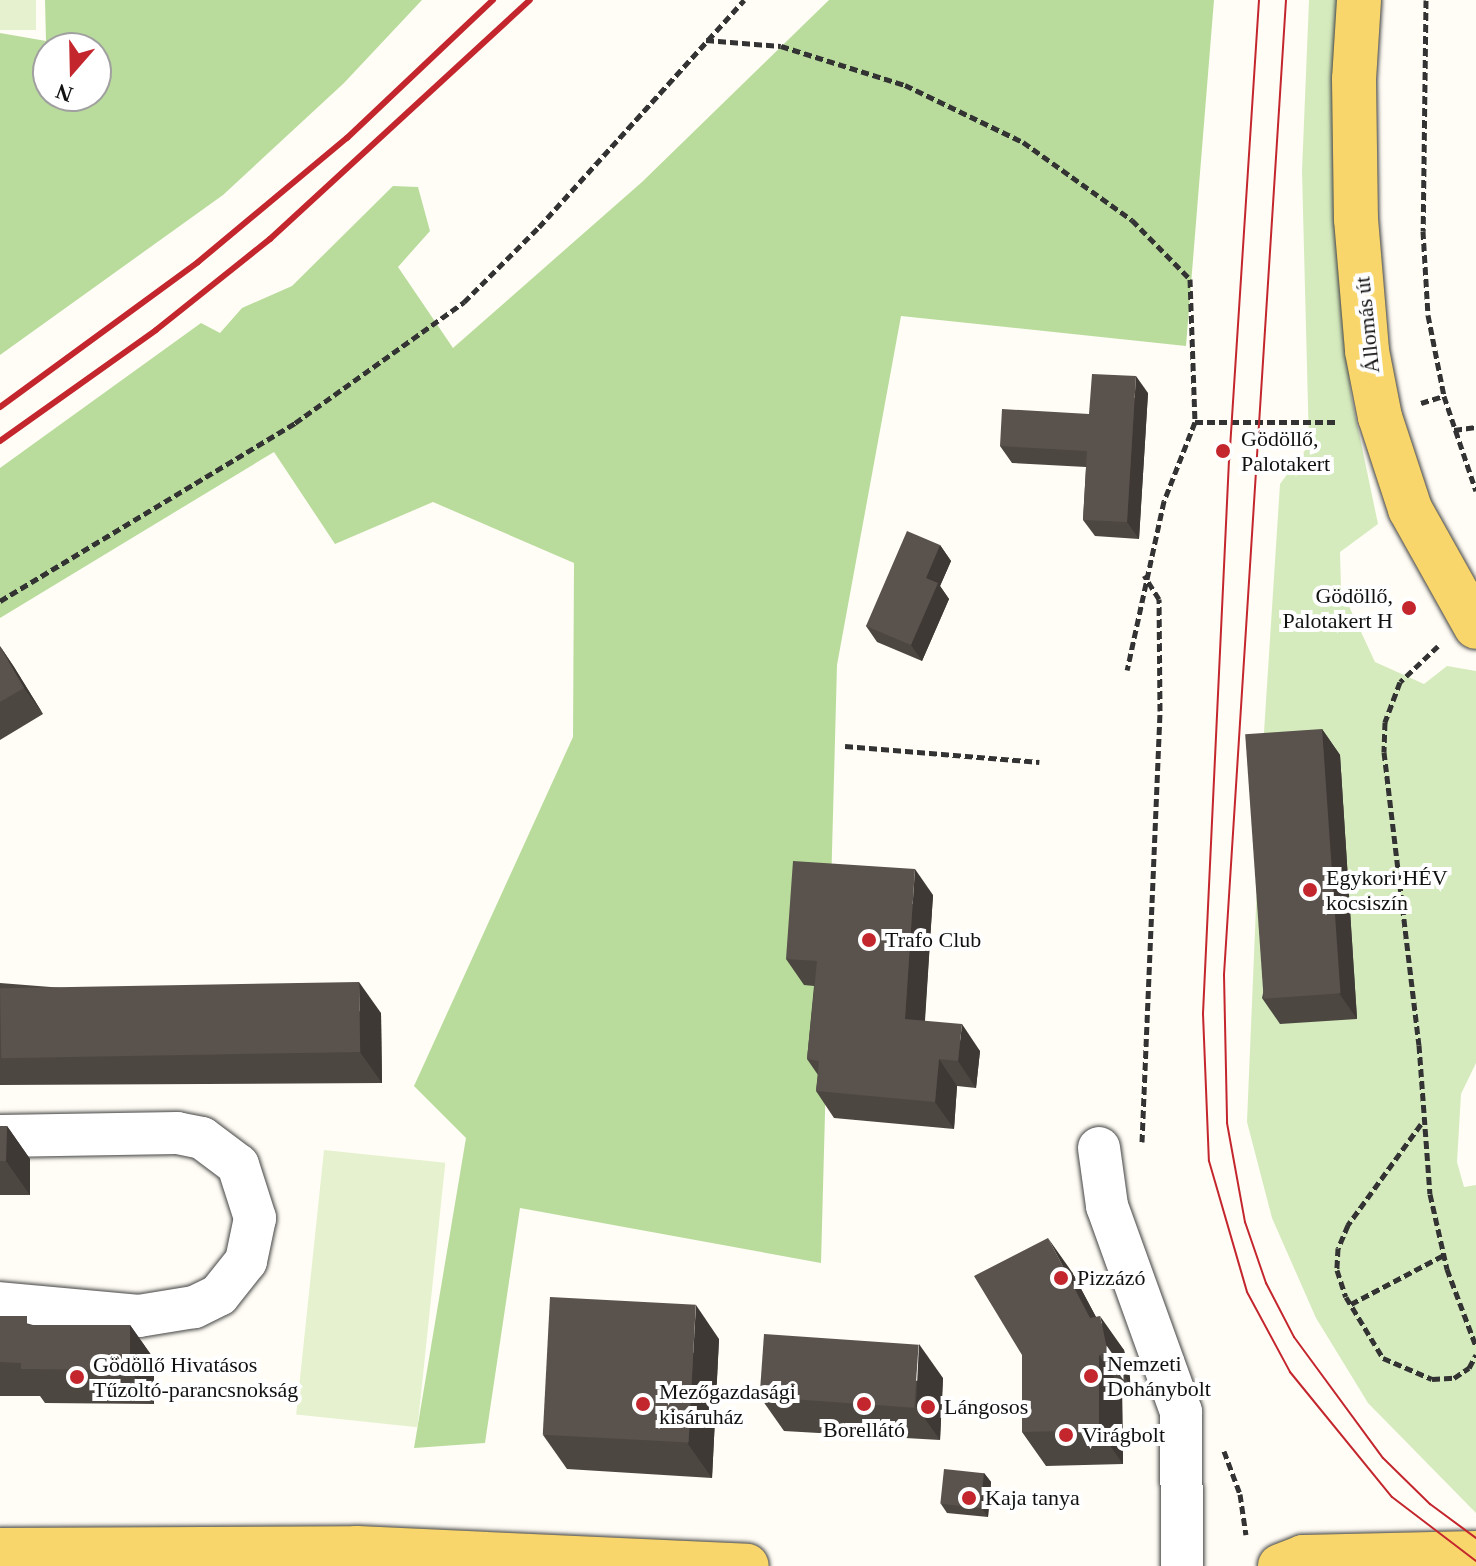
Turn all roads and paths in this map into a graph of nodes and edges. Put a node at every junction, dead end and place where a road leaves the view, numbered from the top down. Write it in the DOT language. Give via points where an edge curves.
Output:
graph roads {
  1 [pos="744,0"];
  2 [pos="1359,0"];
  3 [pos="1426,0"];
  4 [pos="706,40"];
  5 [pos="1380,417"];
  6 [pos="1195,422"];
  7 [pos="1476,427"];
  8 [pos="1454,430"];
  9 [pos="1476,491"];
  10 [pos="1144,575"];
  11 [pos="0,601"];
  12 [pos="1473,624"];
  13 [pos="1127,670"];
  14 [pos="845,746"];
  15 [pos="1039,762"];
  16 [pos="1422,1123"];
  17 [pos="0,1136"];
  18 [pos="1099,1148"];
  19 [pos="1142,1154"];
  20 [pos="1444,1255"];
  21 [pos="0,1303"];
  22 [pos="1351,1304"];
  23 [pos="1476,1346"];
  24 [pos="1476,1355"];
  25 [pos="1219,1438"];
  26 [pos="1246,1535"];
  27 [pos="0,1550"];
  28 [pos="1476,1553"];
  29 [pos="357,1557"];
  30 [pos="747,1566"];
  31 [pos="1182,1566"];
  32 [pos="1280,1566"];
  1 -- 4 [label="path"];
  2 -- 5 [label="main road, Állomás út" via="1356,219 1367,351"];
  3 -- 8 [label="path" via="1423,231 1428,315"];
  4 -- 6 [label="path" via="781,46 905,85 1023,142 1132,220 1190,279"];
  4 -- 11 [label="path" via="539,227 464,302 295,423"];
  5 -- 6 [label="path" via="1312,423"];
  5 -- 12 [label="main road, Állomás út" via="1410,509"];
  6 -- 10 [label="path" via="1164,501"];
  7 -- 8 [label="path"];
  8 -- 9 [label="path"];
  10 -- 13 [label="path"];
  10 -- 19 [label="path" via="1159,599 1160,711"];
  12 -- 16 [label="path" via="1400,682 1385,722 1394,861 1419,1045"];
  14 -- 15 [label="path"];
  16 -- 20 [label="path"];
  16 -- 22 [label="path" via="1361,1204 1338,1248 1337,1270"];
  17 -- 21 [label="street" via="177,1133 202,1138 238,1165 255,1218 239,1272 219,1295 194,1307 139,1316"];
  18 -- 31 [label="street" via="1107,1206 1181,1412"];
  20 -- 22 [label="path"];
  20 -- 23 [label="path"];
  22 -- 24 [label="path" via="1383,1358 1409,1371 1432,1379 1454,1378"];
  25 -- 26 [label="path" via="1240,1494"];
  27 -- 29 [label="main road"];
  28 -- 32 [label="main road" via="1303,1557"];
  29 -- 30 [label="main road"];
}
